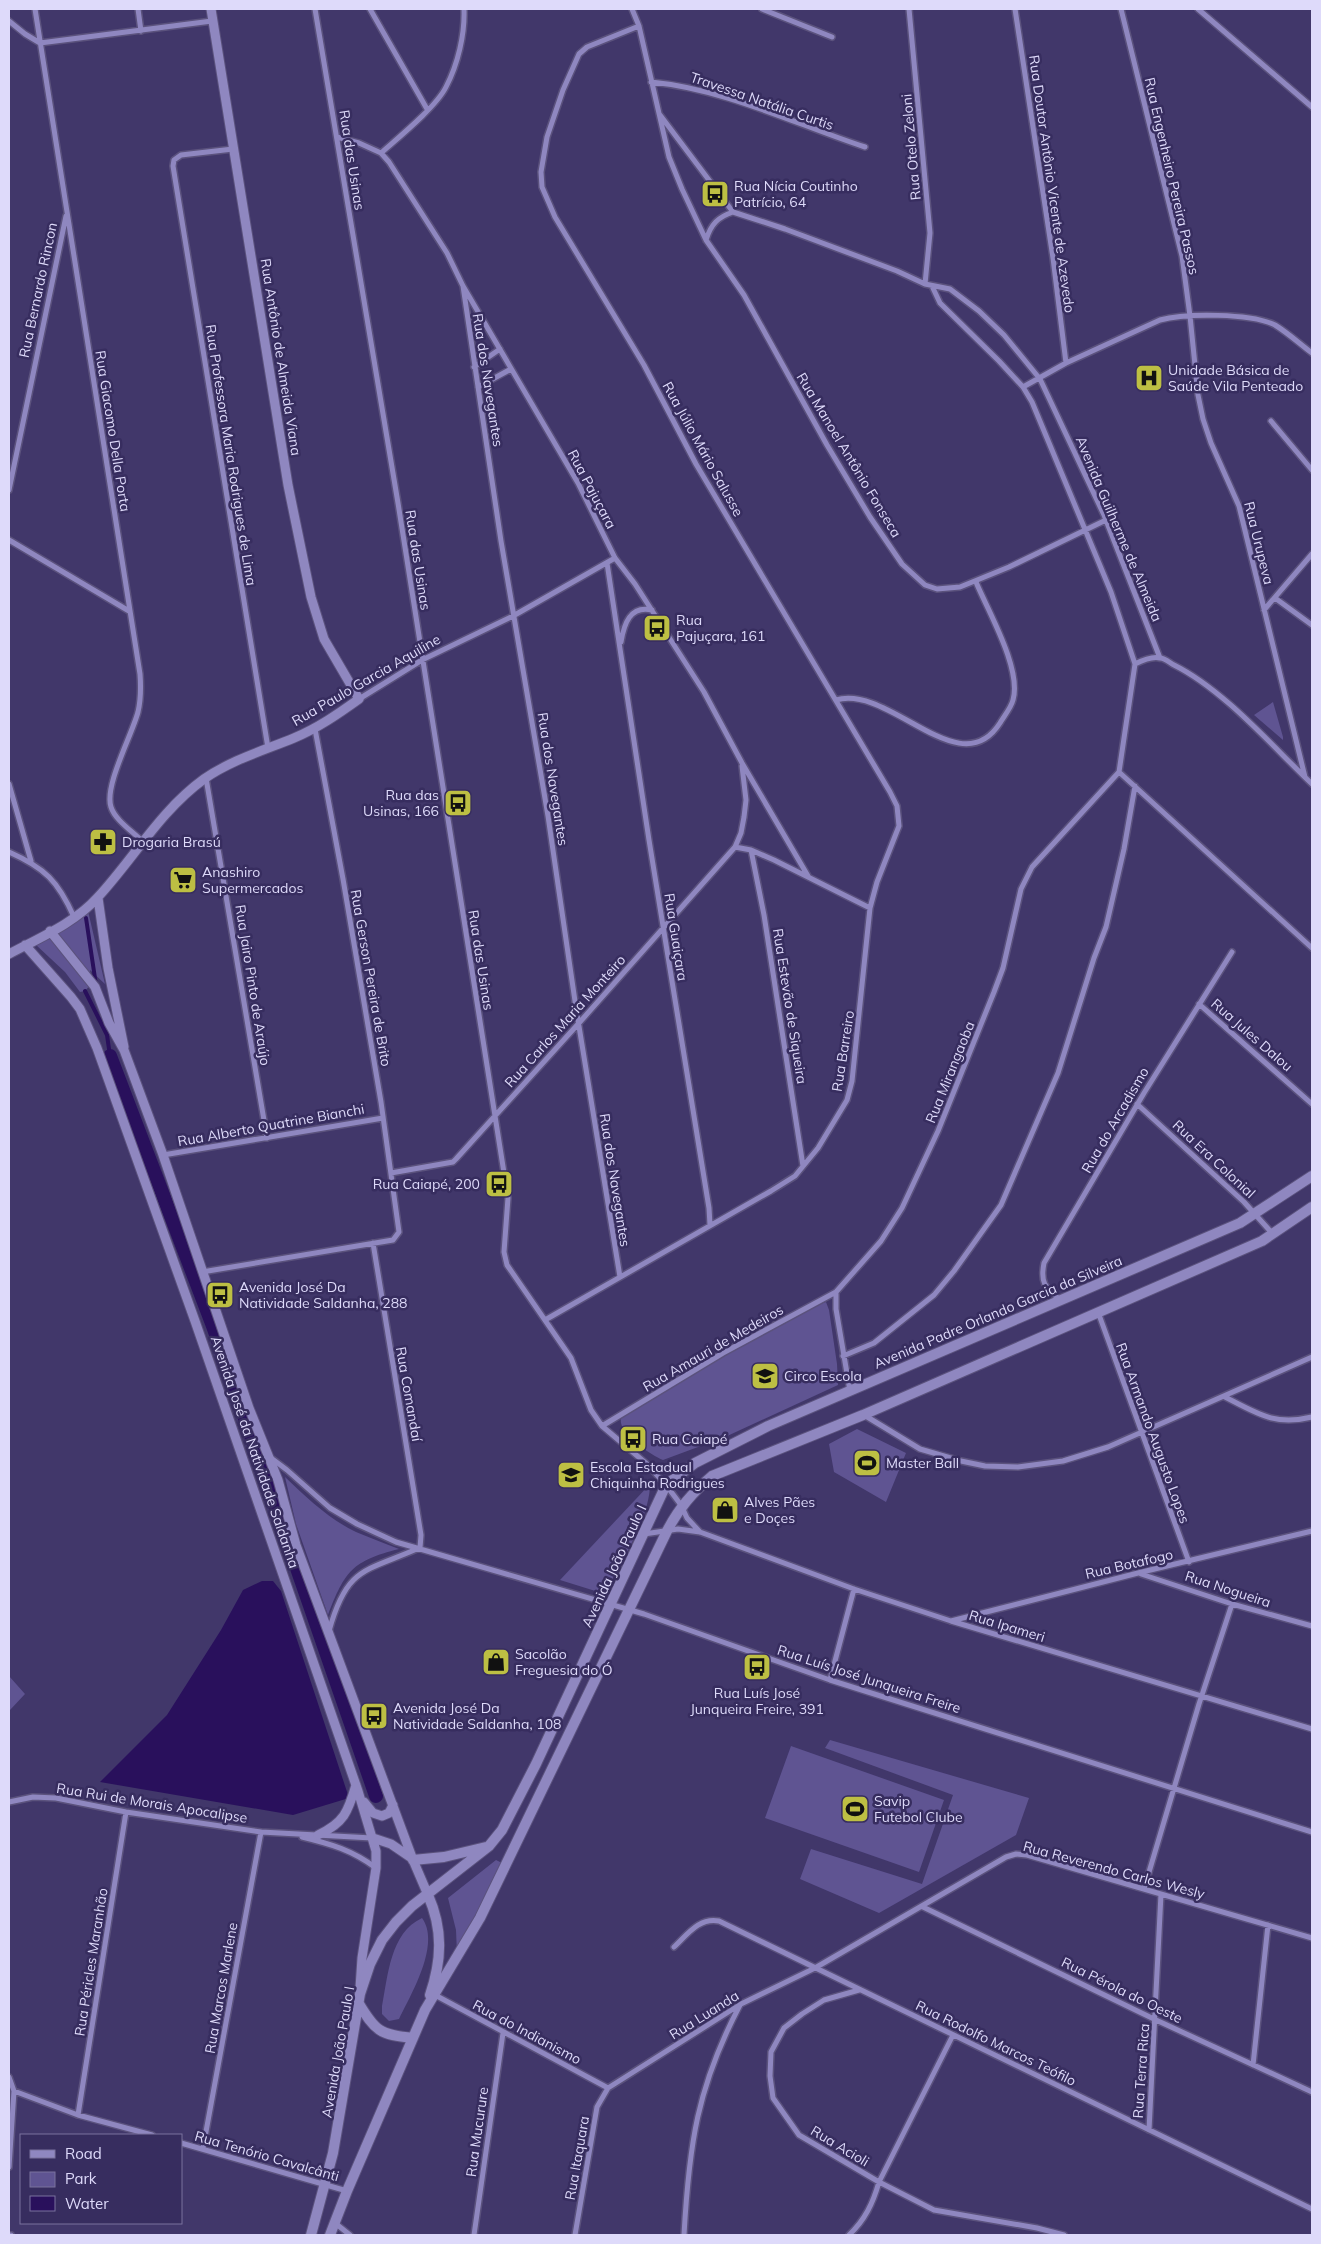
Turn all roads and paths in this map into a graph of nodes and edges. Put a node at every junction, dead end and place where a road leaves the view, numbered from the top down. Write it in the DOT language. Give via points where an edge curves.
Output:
graph roads {
  1 [pos="35,9"];
  2 [pos="138,9"];
  3 [pos="211,9"];
  4 [pos="315,9"];
  5 [pos="370,9"];
  6 [pos="464,9"];
  7 [pos="632,9"];
  8 [pos="762,9"];
  9 [pos="782,9"];
  10 [pos="909,9"];
  11 [pos="1015,9"];
  12 [pos="1121,9"];
  13 [pos="1198,9"];
  14 [pos="781,16"];
  15 [pos="9,21"];
  16 [pos="212,21"];
  17 [pos="638,26"];
  18 [pos="141,31"];
  19 [pos="832,37"];
  20 [pos="40,43"];
  21 [pos="651,82"];
  22 [pos="1312,107"];
  23 [pos="427,109"];
  24 [pos="658,113"];
  25 [pos="337,137"];
  26 [pos="865,147"];
  27 [pos="233,149"];
  28 [pos="381,153"];
  29 [pos="733,212"];
  30 [pos="66,213"];
  31 [pos="706,240"];
  32 [pos="925,284"];
  33 [pos="463,286"];
  34 [pos="932,286"];
  35 [pos="1190,316"];
  36 [pos="500,349"];
  37 [pos="1312,353"];
  38 [pos="1066,363"];
  39 [pos="474,367"];
  40 [pos="511,369"];
  41 [pos="1040,378"];
  42 [pos="478,387"];
  43 [pos="1023,387"];
  44 [pos="1271,421"];
  45 [pos="1312,470"];
  46 [pos="9,490"];
  47 [pos="1106,520"];
  48 [pos="1084,530"];
  49 [pos="9,540"];
  50 [pos="1312,554"];
  51 [pos="615,558"];
  52 [pos="607,563"];
  53 [pos="976,582"];
  54 [pos="1275,598"];
  55 [pos="652,610"];
  56 [pos="1264,610"];
  57 [pos="129,611"];
  58 [pos="513,616"];
  59 [pos="1312,625"];
  60 [pos="620,653"];
  61 [pos="1160,658"];
  62 [pos="422,660"];
  63 [pos="1135,664"];
  64 [pos="360,699"];
  65 [pos="836,700"];
  66 [pos="315,728"];
  67 [pos="268,748"];
  68 [pos="742,763"];
  69 [pos="1119,772"];
  70 [pos="1305,777"];
  71 [pos="206,778"];
  72 [pos="9,784"];
  73 [pos="1312,784"];
  74 [pos="1135,786"];
  75 [pos="142,841"];
  76 [pos="735,847"];
  77 [pos="751,850"];
  78 [pos="9,852"];
  79 [pos="31,861"];
  80 [pos="808,876"];
  81 [pos="98,898"];
  82 [pos="870,908"];
  83 [pos="74,917"];
  84 [pos="664,929"];
  85 [pos="50,931"];
  86 [pos="25,945"];
  87 [pos="1312,948"];
  88 [pos="1232,952"];
  89 [pos="9,954"];
  90 [pos="1199,1004"];
  91 [pos="579,1023"];
  92 [pos="124,1050"];
  93 [pos="1137,1104"];
  94 [pos="1312,1104"];
  95 [pos="495,1115"];
  96 [pos="383,1118"];
  97 [pos="267,1138"];
  98 [pos="163,1155"];
  99 [pos="803,1166"];
  100 [pos="391,1173"];
  101 [pos="1312,1176"];
  102 [pos="1312,1207"];
  103 [pos="1255,1214"];
  104 [pos="710,1225"];
  105 [pos="1272,1234"];
  106 [pos="373,1244"];
  107 [pos="202,1272"];
  108 [pos="620,1276"];
  109 [pos="836,1292"];
  110 [pos="1060,1300"];
  111 [pos="1097,1312"];
  112 [pos="545,1320"];
  113 [pos="843,1356"];
  114 [pos="1312,1357"];
  115 [pos="850,1391"];
  116 [pos="1226,1397"];
  117 [pos="863,1415"];
  118 [pos="1312,1418"];
  119 [pos="602,1426"];
  120 [pos="1141,1433"];
  121 [pos="268,1457"];
  122 [pos="666,1485"];
  123 [pos="681,1505"];
  124 [pos="667,1531"];
  125 [pos="1312,1531"];
  126 [pos="700,1532"];
  127 [pos="644,1534"];
  128 [pos="420,1548"];
  129 [pos="1189,1562"];
  130 [pos="1138,1573"];
  131 [pos="854,1589"];
  132 [pos="611,1604"];
  133 [pos="1232,1604"];
  134 [pos="629,1610"];
  135 [pos="951,1621"];
  136 [pos="1312,1626"];
  137 [pos="328,1632"];
  138 [pos="830,1680"];
  139 [pos="1202,1695"];
  140 [pos="1312,1729"];
  141 [pos="357,1788"];
  142 [pos="1174,1788"];
  143 [pos="9,1802"];
  144 [pos="393,1805"];
  145 [pos="126,1812"];
  146 [pos="261,1832"];
  147 [pos="1312,1832"];
  148 [pos="292,1834"];
  149 [pos="318,1835"];
  150 [pos="373,1838"];
  151 [pos="489,1846"];
  152 [pos="413,1860"];
  153 [pos="376,1868"];
  154 [pos="1144,1889"];
  155 [pos="428,1894"];
  156 [pos="1162,1894"];
  157 [pos="923,1907"];
  158 [pos="1268,1925"];
  159 [pos="1312,1938"];
  160 [pos="674,1947"];
  161 [pos="816,1968"];
  162 [pos="859,1990"];
  163 [pos="435,1995"];
  164 [pos="359,1998"];
  165 [pos="741,2004"];
  166 [pos="425,2010"];
  167 [pos="1156,2020"];
  168 [pos="503,2033"];
  169 [pos="953,2035"];
  170 [pos="413,2038"];
  171 [pos="1253,2065"];
  172 [pos="9,2078"];
  173 [pos="608,2088"];
  174 [pos="14,2091"];
  175 [pos="1312,2092"];
  176 [pos="78,2115"];
  177 [pos="1149,2130"];
  178 [pos="148,2134"];
  179 [pos="182,2143"];
  180 [pos="203,2148"];
  181 [pos="9,2167"];
  182 [pos="879,2182"];
  183 [pos="325,2183"];
  184 [pos="347,2190"];
  185 [pos="1312,2209"];
  186 [pos="335,2223"];
  187 [pos="311,2235"];
  188 [pos="330,2235"];
  189 [pos="350,2235"];
  190 [pos="474,2235"];
  191 [pos="575,2235"];
  192 [pos="684,2235"];
  193 [pos="849,2235"];
  194 [pos="1064,2235"];
  1 -- 20 [label="street, Rua Giacomo Della Porta"];
  2 -- 18 [label="street"];
  3 -- 16 [label="street, Rua Antônio de Almeida Viana"];
  4 -- 25 [label="street, Rua das Usinas"];
  5 -- 23 [label="street"];
  6 -- 23 [label="street" via="464,25 452,72 446,88"];
  7 -- 17 [label="street, Rua Manoel Antônio Fonseca"];
  8 -- 14 [label="street"];
  9 -- 14 [label="street"];
  10 -- 32 [label="street, Rua Otelo Zeloni" via="930,233"];
  11 -- 38 [label="street, Rua Doutor Antônio Vicente de Azevedo"];
  12 -- 35 [label="street, Rua Engenheiro Pereira Passos" via="1182,256"];
  13 -- 22 [label="street"];
  14 -- 19 [label="street"];
  15 -- 20 [label="street"];
  16 -- 18 [label="street"];
  16 -- 27 [label="street, Rua Antônio de Almeida Viana"];
  17 -- 21 [label="street, Rua Manoel Antônio Fonseca"];
  17 -- 65 [label="street, Rua Júlio Mário Salusse" via="586,47 579,54 562,90 547,137 542,159 542,187 556,217 644,365 696,464"];
  18 -- 20 [label="street"];
  20 -- 30 [label="street, Rua Giacomo Della Porta"];
  21 -- 24 [label="street, Rua Manoel Antônio Fonseca"];
  21 -- 26 [label="street, Travessa Natália Curtis" via="711,92"];
  23 -- 28 [label="street"];
  24 -- 29 [label="street"];
  24 -- 31 [label="street, Rua Manoel Antônio Fonseca" via="669,156"];
  25 -- 28 [label="street, Rua Pajuçara"];
  25 -- 62 [label="street, Rua das Usinas"];
  27 -- 64 [label="street, Rua Antônio de Almeida Viana" via="286,476 311,597 324,640"];
  27 -- 67 [label="street, Rua Professora Maria Rodrigues de Lima" via="181,155 174,160 173,166"];
  28 -- 33 [label="street, Rua Pajuçara" via="447,253"];
  29 -- 31 [label="street" via="716,220"];
  29 -- 32 [label="street, Avenida Guilherme de Almeida"];
  30 -- 46 [label="street, Rua Bernardo Rincon"];
  30 -- 57 [label="street, Rua Giacomo Della Porta"];
  31 -- 53 [label="street, Rua Manoel Antônio Fonseca" via="744,295 827,445 902,564 925,585 937,588 949,589"];
  32 -- 34 [label="street, Avenida Guilherme de Almeida"];
  33 -- 36 [label="street, Rua Pajuçara"];
  33 -- 39 [label="street, Rua dos Navegantes"];
  34 -- 41 [label="street, Avenida Guilherme de Almeida" via="950,289 979,311"];
  34 -- 43 [label="street" via="940,303"];
  35 -- 37 [label="street" via="1263,320 1290,335"];
  35 -- 38 [label="street" via="1160,320"];
  35 -- 56 [label="street, Rua Urupeva" via="1203,419 1239,506"];
  36 -- 39 [label="street"];
  36 -- 40 [label="street, Rua Pajuçara"];
  38 -- 41 [label="street"];
  39 -- 42 [label="street, Rua dos Navegantes"];
  40 -- 42 [label="street"];
  40 -- 51 [label="street, Rua Pajuçara" via="578,483"];
  41 -- 43 [label="street"];
  41 -- 47 [label="street, Avenida Guilherme de Almeida"];
  42 -- 58 [label="street, Rua dos Navegantes"];
  43 -- 48 [label="street"];
  44 -- 45 [label="street"];
  47 -- 48 [label="street, Rua Manoel Antônio Fonseca"];
  47 -- 61 [label="street, Avenida Guilherme de Almeida"];
  48 -- 53 [label="street, Rua Manoel Antônio Fonseca"];
  48 -- 63 [label="street" via="1111,592"];
  49 -- 57 [label="street"];
  50 -- 54 [label="street"];
  51 -- 52 [label="street, Rua Paulo Garcia Aquiline"];
  51 -- 55 [label="street, Rua Pajuçara"];
  52 -- 58 [label="street, Rua Paulo Garcia Aquiline"];
  52 -- 60 [label="street, Rua Guaiçara"];
  53 -- 65 [label="street" via="1009,658 1014,684 1012,702 987,737 965,744 955,743 867,699 850,697"];
  54 -- 56 [label="street"];
  54 -- 59 [label="street"];
  55 -- 60 [label="street, Rua Guaiçara" via="643,608 630,615 622,634"];
  55 -- 68 [label="street, Rua Pajuçara" via="704,692"];
  56 -- 70 [label="street, Rua Urupeva"];
  57 -- 75 [label="street, Rua Giacomo Della Porta" via="141,692 138,712 110,796 114,813"];
  58 -- 62 [label="street, Rua Paulo Garcia Aquiline"];
  58 -- 91 [label="street, Rua dos Navegantes" via="548,816"];
  60 -- 84 [label="street, Rua Guaiçara"];
  61 -- 63 [label="street"];
  61 -- 70 [label="street" via="1208,686"];
  62 -- 64 [label="street, Rua Paulo Garcia Aquiline"];
  62 -- 95 [label="street, Rua das Usinas"];
  63 -- 69 [label="street"];
  64 -- 66 [label="street, Rua Paulo Garcia Aquiline"];
  65 -- 82 [label="street, Rua Júlio Mário Salusse" via="890,792 898,813 897,834"];
  66 -- 67 [label="street, Rua Paulo Garcia Aquiline"];
  66 -- 96 [label="street, Rua Gerson Pereira de Brito"];
  67 -- 71 [label="street, Rua Paulo Garcia Aquiline"];
  68 -- 76 [label="street, Rua Carlos Maria Monteiro" via="746,800 741,833"];
  68 -- 80 [label="street, Rua Pajuçara"];
  69 -- 74 [label="street"];
  69 -- 109 [label="street, Rua Mirangaoba" via="1032,867 1013,917 997,984 923,1164 893,1224"];
  70 -- 73 [label="street"];
  71 -- 75 [label="street, Rua Paulo Garcia Aquiline" via="181,797"];
  71 -- 97 [label="street, Rua Jairo Pinto de Araújo"];
  72 -- 79 [label="street"];
  74 -- 87 [label="street"];
  74 -- 113 [label="street" via="1106,927 1058,1073 1001,1205 934,1295 874,1343"];
  75 -- 81 [label="street, Rua Paulo Garcia Aquiline"];
  76 -- 77 [label="street"];
  76 -- 84 [label="street, Rua Carlos Maria Monteiro"];
  77 -- 80 [label="street"];
  77 -- 99 [label="street, Rua Estevão de Siqueira" via="766,925"];
  78 -- 79 [label="street"];
  79 -- 83 [label="street" via="59,887"];
  80 -- 82 [label="street"];
  81 -- 83 [label="street, Rua Paulo Garcia Aquiline"];
  81 -- 92 [label="street"];
  82 -- 99 [label="street, Rua Barreiro" via="852,1081 847,1100"];
  83 -- 85 [label="street, Rua Paulo Garcia Aquiline"];
  84 -- 91 [label="street, Rua Carlos Maria Monteiro"];
  84 -- 104 [label="street, Rua Guaiçara" via="710,1208"];
  85 -- 86 [label="street, Rua Paulo Garcia Aquiline"];
  85 -- 92 [label="street, Avenida José da Natividade Saldanha" via="96,987 113,1032"];
  86 -- 89 [label="street, Rua Paulo Garcia Aquiline"];
  86 -- 141 [label="street, Avenida José da Natividade Saldanha" via="80,1009 97,1048"];
  88 -- 90 [label="street, Rua do Arcadismo"];
  90 -- 93 [label="street, Rua do Arcadismo"];
  90 -- 94 [label="street, Rua Jules Dalou"];
  91 -- 95 [label="street, Rua Carlos Maria Monteiro"];
  91 -- 108 [label="street, Rua dos Navegantes"];
  92 -- 98 [label="street, Avenida José da Natividade Saldanha"];
  93 -- 103 [label="street, Rua Era Colonial"];
  93 -- 110 [label="street, Rua do Arcadismo" via="1044,1263 1041,1276 1048,1289"];
  95 -- 100 [label="street, Rua Carlos Maria Monteiro" via="452,1162"];
  95 -- 112 [label="street" via="508,1198 504,1259"];
  96 -- 97 [label="street, Rua Alberto Quatrine Bianchi"];
  96 -- 100 [label="street, Rua Gerson Pereira de Brito"];
  97 -- 98 [label="street, Rua Alberto Quatrine Bianchi"];
  98 -- 107 [label="street, Avenida José da Natividade Saldanha"];
  99 -- 104 [label="street, Rua Barreiro" via="795,1176"];
  100 -- 106 [label="street, Rua Gerson Pereira de Brito" via="399,1232 393,1240"];
  101 -- 103 [label="main road, Avenida Padre Orlando Garcia da Silveira"];
  102 -- 105 [label="main road"];
  103 -- 105 [label="street, Rua Era Colonial"];
  103 -- 110 [label="main road, Avenida Padre Orlando Garcia da Silveira"];
  104 -- 108 [label="street, Rua Barreiro"];
  105 -- 111 [label="main road"];
  106 -- 107 [label="street"];
  106 -- 128 [label="street, Rua Comandaí" via="414,1486"];
  107 -- 121 [label="street, Avenida José da Natividade Saldanha"];
  108 -- 112 [label="street, Rua Barreiro"];
  109 -- 113 [label="street"];
  109 -- 119 [label="street, Rua Amauri de Medeiros" via="723,1353"];
  110 -- 115 [label="main road, Avenida Padre Orlando Garcia da Silveira"];
  111 -- 117 [label="main road"];
  111 -- 120 [label="street, Rua Armando Augusto Lopes"];
  112 -- 119 [label="street" via="571,1358 591,1410"];
  113 -- 115 [label="street"];
  114 -- 116 [label="street"];
  115 -- 122 [label="main road, Avenida Padre Orlando Garcia da Silveira" via="768,1426 695,1463"];
  116 -- 118 [label="street" via="1276,1420 1288,1422"];
  116 -- 120 [label="street"];
  117 -- 120 [label="street" via="920,1449 985,1466 1018,1467 1063,1461"];
  117 -- 123 [label="main road" via="712,1476"];
  119 -- 122 [label="street"];
  120 -- 129 [label="street, Rua Armando Augusto Lopes"];
  121 -- 128 [label="street, Rua Luís José Junqueira Freire" via="330,1508 375,1533"];
  121 -- 137 [label="street, Avenida José da Natividade Saldanha"];
  122 -- 123 [label="street"];
  122 -- 127 [label="main road, Avenida João Paulo I"];
  123 -- 124 [label="main road"];
  123 -- 126 [label="street" via="687,1518"];
  124 -- 126 [label="street, Rua Ipameri"];
  124 -- 127 [label="street, Rua Ipameri"];
  124 -- 134 [label="main road"];
  125 -- 129 [label="street, Rua Botafogo"];
  126 -- 131 [label="street, Rua Ipameri"];
  127 -- 132 [label="main road, Avenida João Paulo I"];
  128 -- 132 [label="street, Rua Luís José Junqueira Freire"];
  128 -- 137 [label="street" via="359,1574 342,1594"];
  129 -- 130 [label="street, Rua Botafogo"];
  130 -- 133 [label="street, Rua Nogueira"];
  130 -- 135 [label="street, Rua Botafogo"];
  131 -- 135 [label="street, Rua Ipameri"];
  131 -- 138 [label="street"];
  132 -- 134 [label="street, Rua Luís José Junqueira Freire"];
  132 -- 151 [label="main road, Avenida João Paulo I" via="524,1787 502,1830"];
  133 -- 136 [label="street, Rua Nogueira"];
  133 -- 139 [label="street"];
  134 -- 138 [label="street, Rua Luís José Junqueira Freire"];
  134 -- 163 [label="main road" via="480,1918"];
  135 -- 139 [label="street, Rua Ipameri"];
  137 -- 144 [label="street, Avenida José da Natividade Saldanha"];
  138 -- 142 [label="street, Rua Luís José Junqueira Freire"];
  139 -- 140 [label="street, Rua Ipameri"];
  139 -- 142 [label="street"];
  141 -- 144 [label="street" via="377,1815 386,1815"];
  141 -- 149 [label="street" via="343,1818"];
  141 -- 150 [label="street, Avenida José da Natividade Saldanha"];
  142 -- 147 [label="street, Rua Luís José Junqueira Freire"];
  142 -- 154 [label="street"];
  143 -- 145 [label="street, Rua Rui de Morais Apocalipse" via="33,1797 56,1798"];
  144 -- 152 [label="street, Avenida José da Natividade Saldanha"];
  145 -- 146 [label="street, Rua Rui de Morais Apocalipse"];
  145 -- 176 [label="street, Rua Péricles Maranhão"];
  146 -- 148 [label="street, Rua Rui de Morais Apocalipse"];
  146 -- 180 [label="street, Rua Marcos Marlene"];
  148 -- 149 [label="street, Rua Rui de Morais Apocalipse"];
  148 -- 153 [label="street, Rua Rui de Morais Apocalipse" via="337,1846 359,1855"];
  149 -- 150 [label="street, Rua Rui de Morais Apocalipse"];
  150 -- 152 [label="street" via="391,1844"];
  150 -- 153 [label="street, Avenida José da Natividade Saldanha"];
  151 -- 152 [label="main road" via="444,1857"];
  151 -- 155 [label="main road, Avenida João Paulo I"];
  152 -- 155 [label="street, Avenida José da Natividade Saldanha"];
  153 -- 164 [label="street, Avenida José da Natividade Saldanha"];
  154 -- 156 [label="street, Rua Reverendo Carlos Wesly"];
  154 -- 157 [label="street, Rua Reverendo Carlos Wesly" via="1016,1854"];
  155 -- 164 [label="main road, Avenida João Paulo I" via="396,1922 382,1940"];
  155 -- 166 [label="main road" via="438,1924 440,1943 438,1969"];
  156 -- 158 [label="street, Rua Reverendo Carlos Wesly"];
  156 -- 167 [label="street, Rua Terra Rica"];
  157 -- 161 [label="street, Rua Reverendo Carlos Wesly"];
  157 -- 167 [label="street, Rua Pérola do Oeste"];
  158 -- 159 [label="street, Rua Reverendo Carlos Wesly"];
  158 -- 171 [label="street"];
  160 -- 161 [label="street, Rua Rodolfo Marcos Teófilo" via="698,1924 717,1920"];
  161 -- 162 [label="street, Rua Rodolfo Marcos Teófilo"];
  161 -- 165 [label="street, Rua Luanda"];
  162 -- 169 [label="street, Rua Rodolfo Marcos Teófilo"];
  162 -- 182 [label="street, Rua Acioli" via="824,2000 784,2028 771,2052 770,2076 773,2098 799,2135"];
  163 -- 166 [label="main road"];
  163 -- 168 [label="street, Rua do Indianismo"];
  164 -- 170 [label="main road" via="378,2030 393,2036"];
  164 -- 183 [label="main road, Avenida João Paulo I" via="339,2122"];
  165 -- 173 [label="street, Rua Luanda"];
  165 -- 192 [label="street" via="718,2049 699,2106 688,2167"];
  166 -- 170 [label="main road"];
  167 -- 171 [label="street, Rua Pérola do Oeste"];
  167 -- 177 [label="street, Rua Terra Rica"];
  168 -- 173 [label="street, Rua do Indianismo"];
  168 -- 190 [label="street, Rua Mucurure"];
  169 -- 177 [label="street, Rua Rodolfo Marcos Teófilo"];
  169 -- 182 [label="street"];
  170 -- 184 [label="main road"];
  171 -- 175 [label="street, Rua Pérola do Oeste"];
  172 -- 174 [label="street"];
  173 -- 191 [label="street, Rua Itaquara" via="598,2107"];
  174 -- 176 [label="street"];
  174 -- 181 [label="street"];
  176 -- 178 [label="street"];
  177 -- 185 [label="street, Rua Rodolfo Marcos Teófilo"];
  179 -- 180 [label="street, Rua Tenório Cavalcânti"];
  180 -- 183 [label="street, Rua Tenório Cavalcânti"];
  182 -- 193 [label="street" via="862,2223"];
  182 -- 194 [label="street, Rua Acioli" via="934,2210"];
  183 -- 184 [label="street, Rua Tenório Cavalcânti"];
  183 -- 187 [label="main road, Avenida João Paulo I"];
  184 -- 186 [label="main road"];
  186 -- 188 [label="main road"];
  186 -- 189 [label="street"];
}
